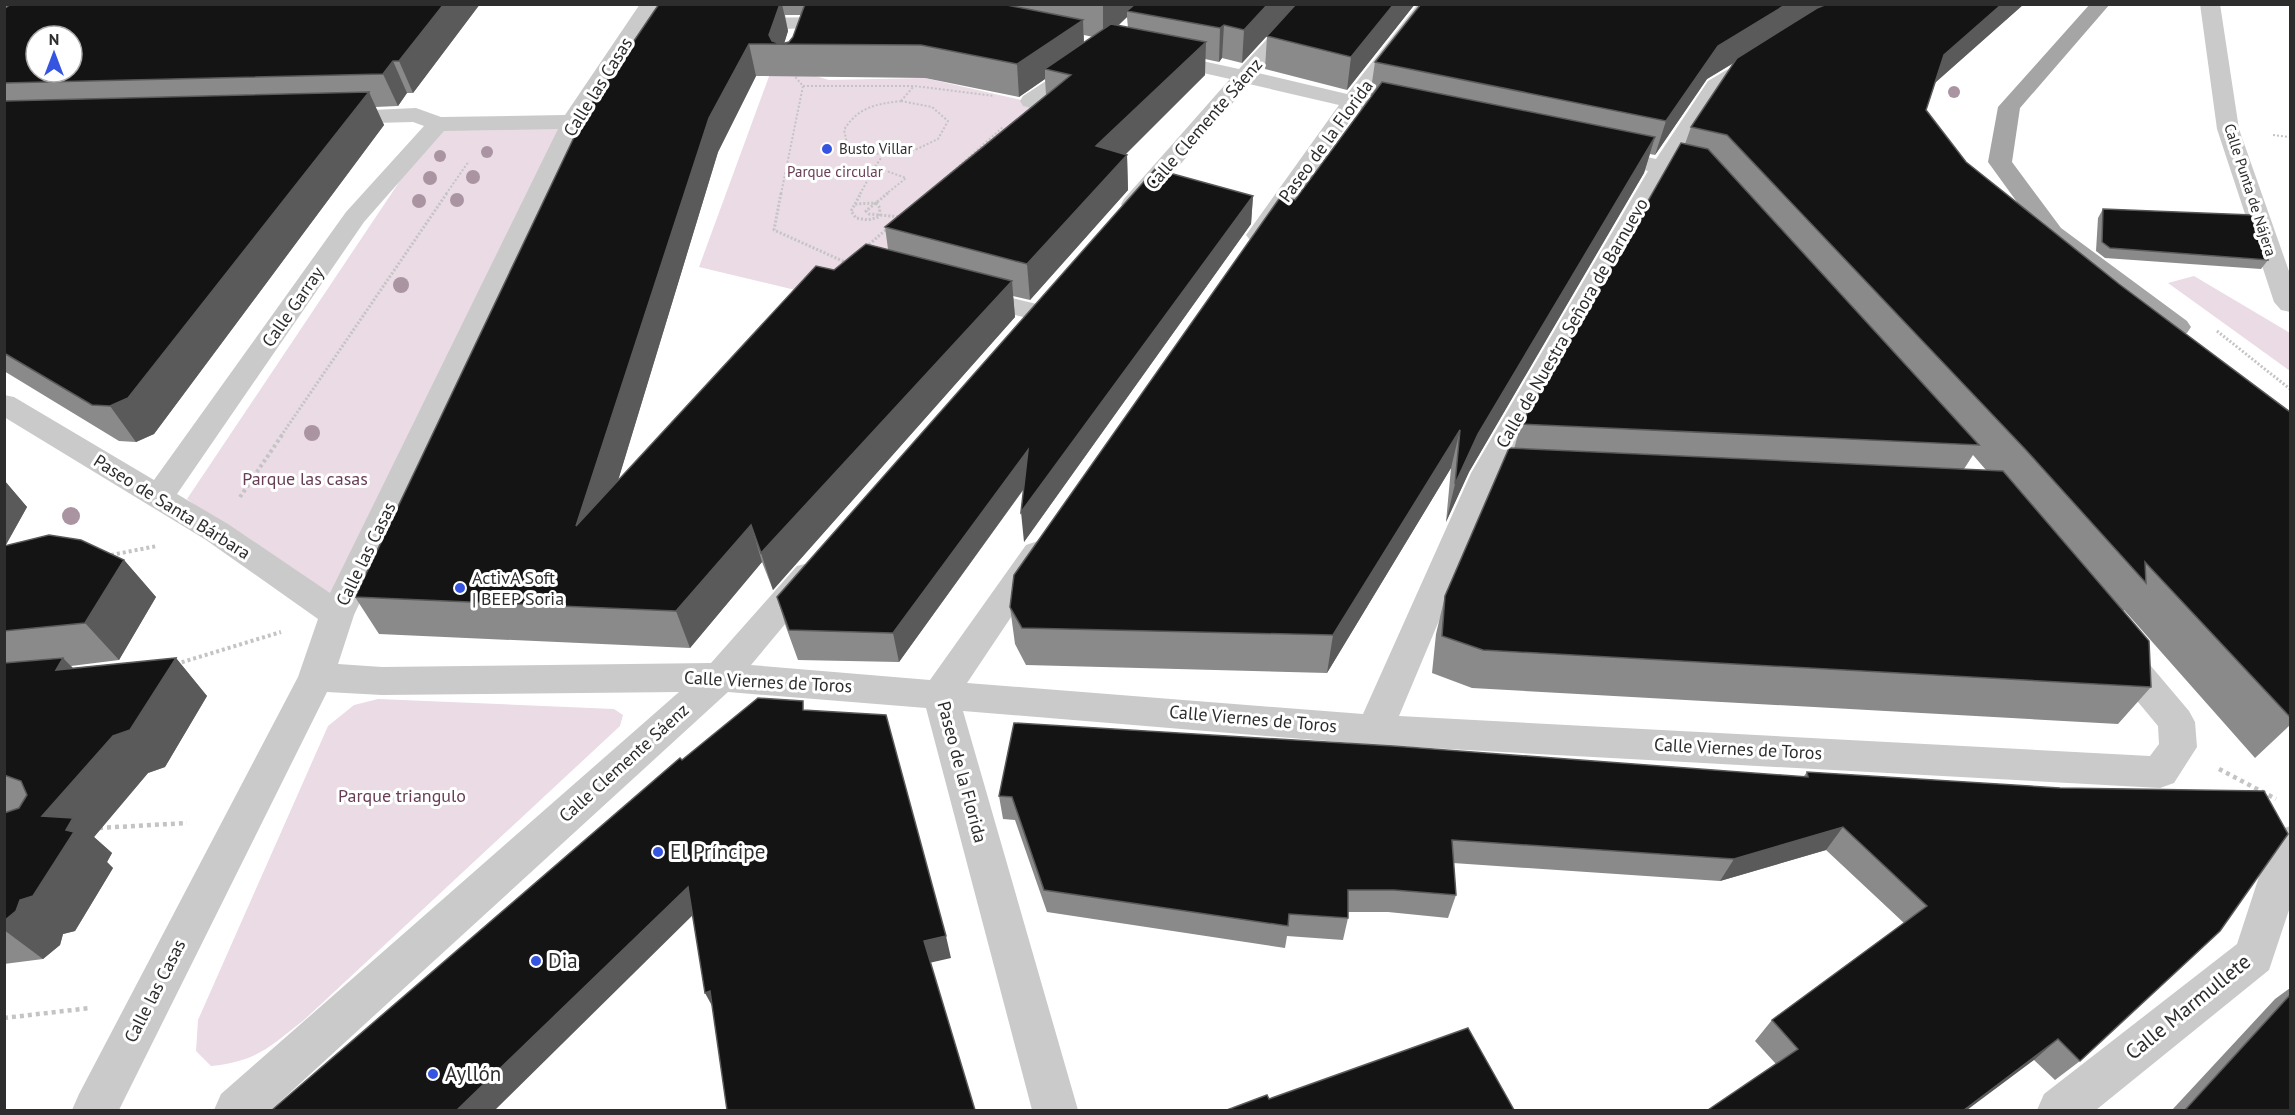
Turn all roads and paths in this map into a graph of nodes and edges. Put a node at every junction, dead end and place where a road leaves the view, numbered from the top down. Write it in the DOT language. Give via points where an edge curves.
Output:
graph roads {
  1 [pos="1311,4"];
  2 [pos="1429,4"];
  3 [pos="2101,4"];
  4 [pos="2210,4"];
  5 [pos="644,14"];
  6 [pos="837,14"];
  7 [pos="803,23"];
  8 [pos="857,23"];
  9 [pos="1770,52"];
  10 [pos="1098,54"];
  11 [pos="1142,55"];
  12 [pos="788,68"];
  13 [pos="1245,75"];
  14 [pos="803,86"];
  15 [pos="914,86"];
  16 [pos="901,101"];
  17 [pos="1032,102"];
  18 [pos="1352,102"];
  19 [pos="310,117"];
  20 [pos="1432,119"];
  21 [pos="572,122"];
  22 [pos="438,124"];
  23 [pos="494,124"];
  24 [pos="324,137"];
  25 [pos="1580,149"];
  26 [pos="883,155"];
  27 [pos="875,167"];
  28 [pos="1662,167"];
  29 [pos="936,186"];
  30 [pos="876,203"];
  31 [pos="855,204"];
  32 [pos="1729,204"];
  33 [pos="879,213"];
  34 [pos="1115,225"];
  35 [pos="865,248"];
  36 [pos="1245,256"];
  37 [pos="848,264"];
  38 [pos="1062,287"];
  39 [pos="949,290"];
  40 [pos="2289,303"];
  41 [pos="1039,313"];
  42 [pos="2204,335"];
  43 [pos="1015,340"];
  44 [pos="2290,389"];
  45 [pos="4,404"];
  46 [pos="1486,473"];
  47 [pos="1522,475"];
  48 [pos="159,498"];
  49 [pos="1055,528"];
  50 [pos="217,532"];
  51 [pos="829,552"];
  52 [pos="110,555"];
  53 [pos="337,615"];
  54 [pos="2102,632"];
  55 [pos="167,667"];
  56 [pos="720,676"];
  57 [pos="316,677"];
  58 [pos="940,693"];
  59 [pos="1375,730"];
  60 [pos="2178,747"];
  61 [pos="2280,801"];
  62 [pos="242,821"];
  63 [pos="92,828"];
  64 [pos="2290,843"];
  65 [pos="151,1000"];
  66 [pos="4,1018"];
  67 [pos="95,1110"];
  68 [pos="237,1110"];
  69 [pos="1055,1110"];
  70 [pos="2060,1110"];
  1 -- 13 [label="street, Calle Clemente Sáenz"];
  2 -- 18 [label="street, Paseo de la Florida"];
  3 -- 42 [label="main road" via="2008,107 2000,162 2052,233"];
  4 -- 40 [label="street, Calle Punta de Nájera" via="2228,129"];
  5 -- 7 [label="street" via="715,24"];
  5 -- 21 [label="street, Calle las Casas"];
  6 -- 7 [label="street"];
  6 -- 8 [label="street"];
  7 -- 12 [label="street"];
  9 -- 28 [label="street, Calle de Nuestra Señora de Barnuevo" via="1716,86"];
  10 -- 17 [label="street"];
  11 -- 13 [label="street"];
  12 -- 14 [label="path"];
  13 -- 18 [label="street"];
  13 -- 34 [label="street, Calle Clemente Sáenz"];
  14 -- 15 [label="path"];
  14 -- 37 [label="path" via="774,230"];
  15 -- 16 [label="path"];
  15 -- 17 [label="path"];
  16 -- 26 [label="path" via="866,106 849,120 844,130 848,143"];
  16 -- 26 [label="path" via="932,107 948,121 938,139 916,149"];
  17 -- 29 [label="path"];
  18 -- 20 [label="street"];
  18 -- 36 [label="street, Paseo de la Florida"];
  19 -- 22 [label="street" via="416,115"];
  21 -- 23 [label="street"];
  21 -- 53 [label="street, Calle las Casas"];
  22 -- 23 [label="street"];
  22 -- 24 [label="street" via="407,136"];
  22 -- 48 [label="street, Calle Garray" via="356,217"];
  23 -- 50 [label="path"];
  25 -- 28 [label="street"];
  26 -- 27 [label="path"];
  27 -- 30 [label="path" via="906,178"];
  27 -- 31 [label="path"];
  28 -- 32 [label="street" via="1705,177"];
  28 -- 46 [label="street, Calle de Nuestra Señora de Barnuevo"];
  30 -- 31 [label="path"];
  30 -- 33 [label="path"];
  30 -- 33 [label="path" via="866,211"];
  31 -- 33 [label="path" via="851,211 856,218 868,220 879,217"];
  33 -- 35 [label="path" via="901,217"];
  38 -- 41 [label="street"];
  39 -- 41 [label="street"];
  41 -- 43 [label="street"];
  42 -- 44 [label="path"];
  45 -- 48 [label="street, Paseo de Santa Bárbara"];
  46 -- 47 [label="street"];
  46 -- 59 [label="street, Calle de Nuestra Señora de Barnuevo"];
  48 -- 50 [label="street, Paseo de Santa Bárbara"];
  49 -- 58 [label="street, Paseo de la Florida"];
  50 -- 52 [label="path"];
  50 -- 53 [label="street, Paseo de Santa Bárbara"];
  51 -- 56 [label="street, Calle Clemente Sáenz"];
  53 -- 55 [label="path"];
  53 -- 57 [label="street, Calle las Casas"];
  54 -- 60 [label="street" via="2176,722"];
  56 -- 57 [label="street, Calle Viernes de Toros" via="382,681"];
  56 -- 58 [label="street, Calle Viernes de Toros"];
  56 -- 68 [label="street, Calle Clemente Sáenz"];
  57 -- 62 [label="street, Calle las Casas"];
  58 -- 59 [label="street, Calle Viernes de Toros"];
  58 -- 69 [label="street, Paseo de la Florida"];
  59 -- 60 [label="street, Calle Viernes de Toros" via="2160,772"];
  60 -- 61 [label="path"];
  62 -- 63 [label="path"];
  62 -- 65 [label="street, Calle las Casas"];
  64 -- 70 [label="street, Calle Marmullete" via="2254,956"];
  65 -- 66 [label="path"];
  65 -- 67 [label="street, Calle las Casas"];
}
